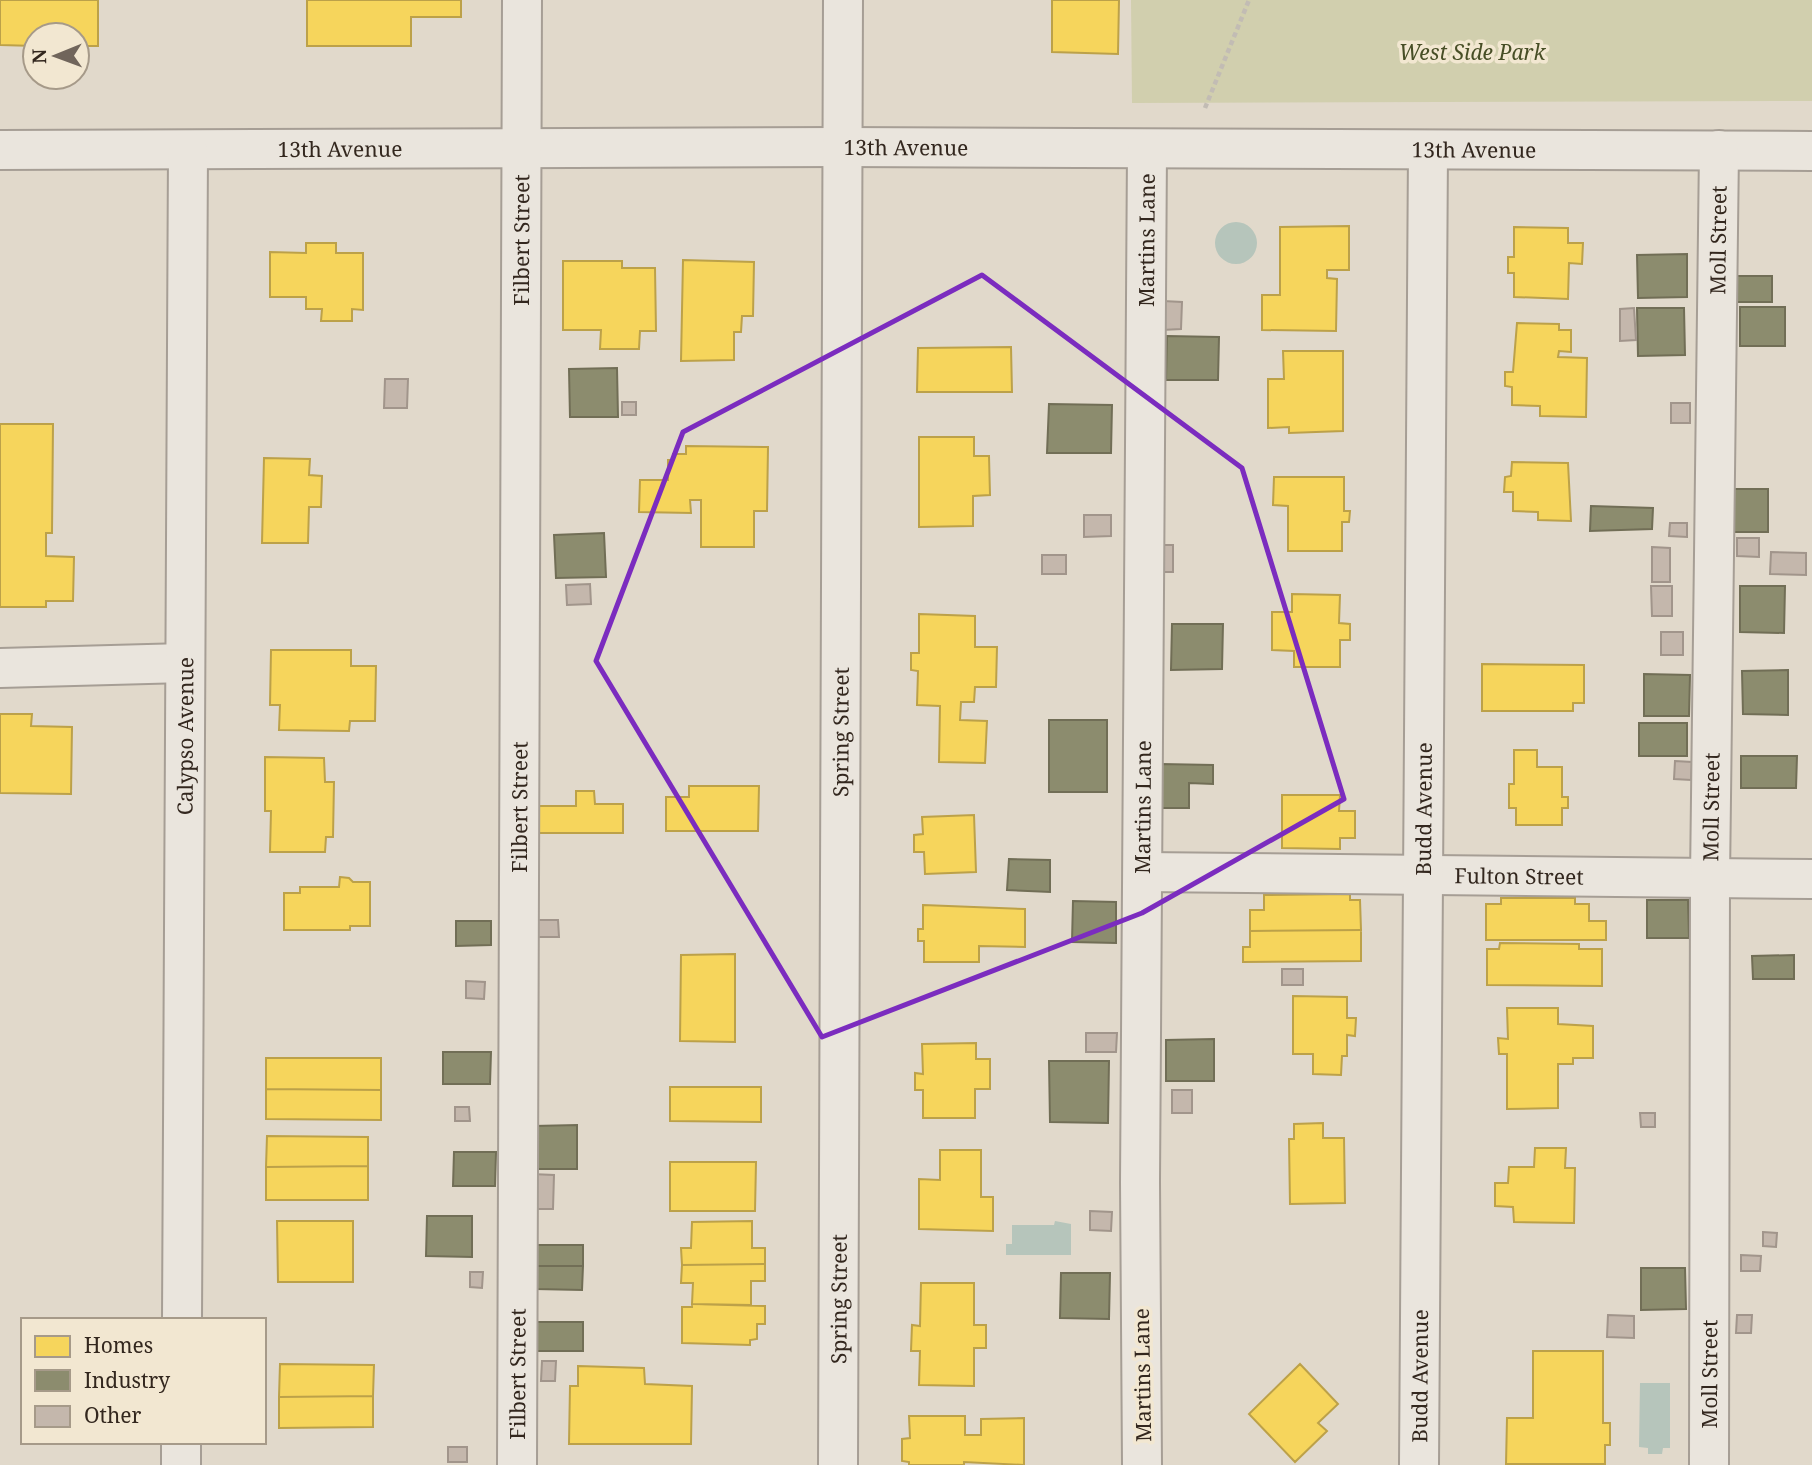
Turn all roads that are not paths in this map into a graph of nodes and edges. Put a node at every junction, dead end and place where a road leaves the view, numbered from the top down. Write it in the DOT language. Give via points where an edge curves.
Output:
graph roads {
  1 [pos="522,0"];
  2 [pos="843,0"];
  3 [pos="842,147"];
  4 [pos="0,150"];
  5 [pos="522,150"];
  6 [pos="1718,150"];
  7 [pos="1147,151"];
  8 [pos="1428,151"];
  9 [pos="1812,151"];
  10 [pos="188,152"];
  11 [pos="185,663"];
  12 [pos="0,668"];
  13 [pos="1143,872"];
  14 [pos="1425,875"];
  15 [pos="1710,878"];
  16 [pos="1812,878"];
  17 [pos="182,1318"];
  18 [pos="181,1444"];
  19 [pos="181,1465"];
  20 [pos="517,1465"];
  21 [pos="838,1465"];
  22 [pos="1142,1465"];
  23 [pos="1419,1465"];
  24 [pos="1709,1465"];
  1 -- 5 [label="street, Filbert Street"];
  2 -- 3 [label="street, Spring Street"];
  3 -- 5 [label="street, 13th Avenue"];
  3 -- 7 [label="street, 13th Avenue"];
  3 -- 21 [label="street, Spring Street"];
  4 -- 10 [label="street, 13th Avenue"];
  5 -- 10 [label="street, 13th Avenue"];
  5 -- 20 [label="street, Filbert Street"];
  6 -- 8 [label="street, 13th Avenue"];
  6 -- 9 [label="street, 13th Avenue"];
  6 -- 15 [label="street, Moll Street"];
  7 -- 8 [label="street, 13th Avenue"];
  7 -- 13 [label="street, Martins Lane"];
  8 -- 14 [label="street, Budd Avenue"];
  10 -- 11 [label="street, Calypso Avenue"];
  11 -- 12 [label="street"];
  11 -- 17 [label="street, Calypso Avenue"];
  13 -- 14 [label="street, Fulton Street"];
  13 -- 22 [label="street, Martins Lane"];
  14 -- 15 [label="street, Fulton Street"];
  14 -- 23 [label="street, Budd Avenue"];
  15 -- 16 [label="street, Fulton Street"];
  15 -- 24 [label="street, Moll Street"];
  18 -- 19 [label="street"];
}
